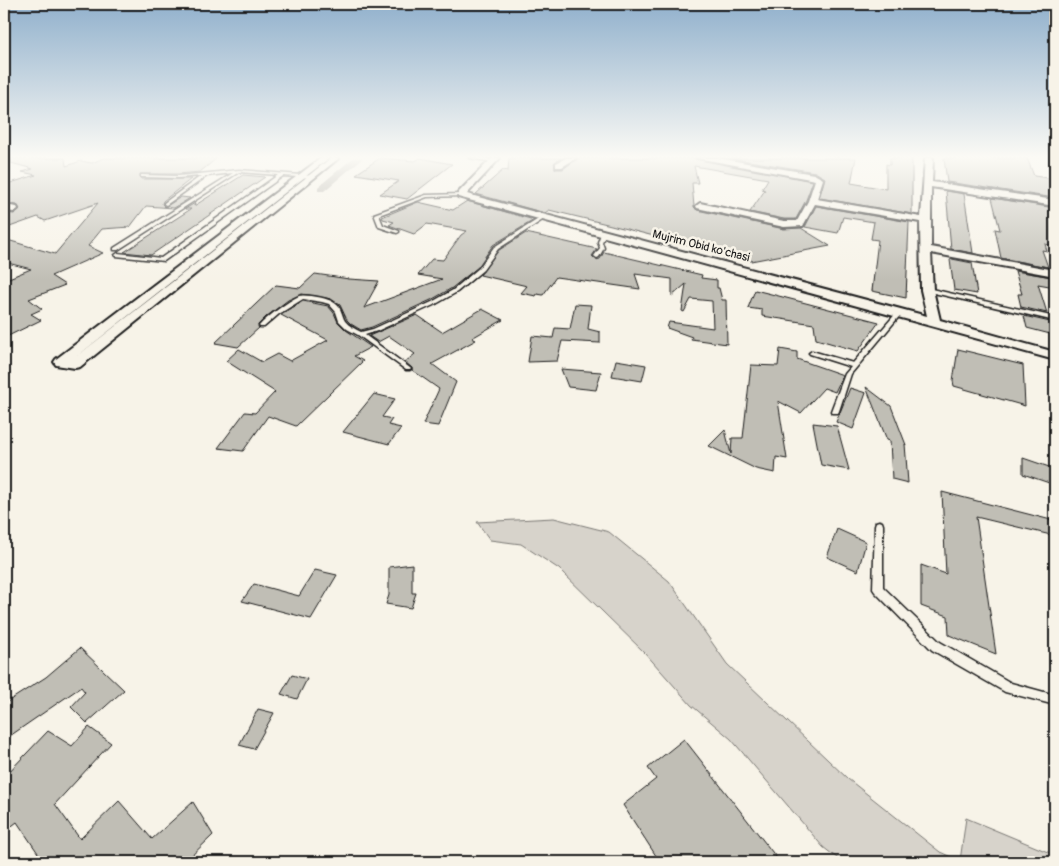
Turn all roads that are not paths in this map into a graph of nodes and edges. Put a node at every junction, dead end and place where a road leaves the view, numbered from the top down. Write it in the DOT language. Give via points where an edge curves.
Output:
graph roads {
  1 [pos="174,198"];
  2 [pos="198,198"];
  3 [pos="247,198"];
  4 [pos="279,198"];
  5 [pos="281,198"];
  6 [pos="419,198"];
  7 [pos="473,198"];
  8 [pos="926,198"];
  9 [pos="1024,198"];
  10 [pos="812,201"];
  11 [pos="1055,203"];
  12 [pos="166,204"];
  13 [pos="700,206"];
  14 [pos="4,208"];
  15 [pos="14,209"];
  16 [pos="542,219"];
  17 [pos="925,220"];
  18 [pos="397,232"];
  19 [pos="603,235"];
  20 [pos="927,249"];
  21 [pos="596,256"];
  22 [pos="1055,272"];
  23 [pos="927,290"];
  24 [pos="900,312"];
  25 [pos="1055,319"];
  26 [pos="934,320"];
  27 [pos="262,326"];
  28 [pos="360,334"];
  29 [pos="812,353"];
  30 [pos="1055,356"];
  31 [pos="855,366"];
  32 [pos="408,369"];
  33 [pos="835,411"];
  34 [pos="879,525"];
  35 [pos="1055,700"];
  1 -- 12 [label="lane"];
  2 -- 3 [label="lane" via="117,252 162,260"];
  4 -- 5 [label="street" via="61,362 75,364"];
  6 -- 18 [label="lane" via="376,214 381,226"];
  7 -- 16 [label="street, Mujrim Obid ko'chasi"];
  8 -- 17 [label="street"];
  9 -- 11 [label="street"];
  10 -- 13 [label="street" via="800,224 784,224"];
  10 -- 17 [label="street"];
  14 -- 15 [label="street"];
  16 -- 19 [label="street, Mujrim Obid ko'chasi"];
  16 -- 28 [label="lane" via="496,248 481,269 455,291 375,330"];
  17 -- 20 [label="street"];
  19 -- 21 [label="lane" via="602,248"];
  19 -- 24 [label="street, Mujrim Obid ko'chasi"];
  20 -- 22 [label="street"];
  20 -- 23 [label="street"];
  23 -- 25 [label="lane"];
  23 -- 26 [label="street"];
  24 -- 26 [label="street, Mujrim Obid ko'chasi"];
  24 -- 31 [label="lane"];
  26 -- 30 [label="street, Mujrim Obid ko'chasi"];
  27 -- 28 [label="lane" via="302,297 331,304 339,311 342,321"];
  28 -- 32 [label="lane"];
  29 -- 31 [label="lane"];
  31 -- 33 [label="lane" via="848,374"];
  34 -- 35 [label="lane" via="878,589 929,640 1009,688"];
}
